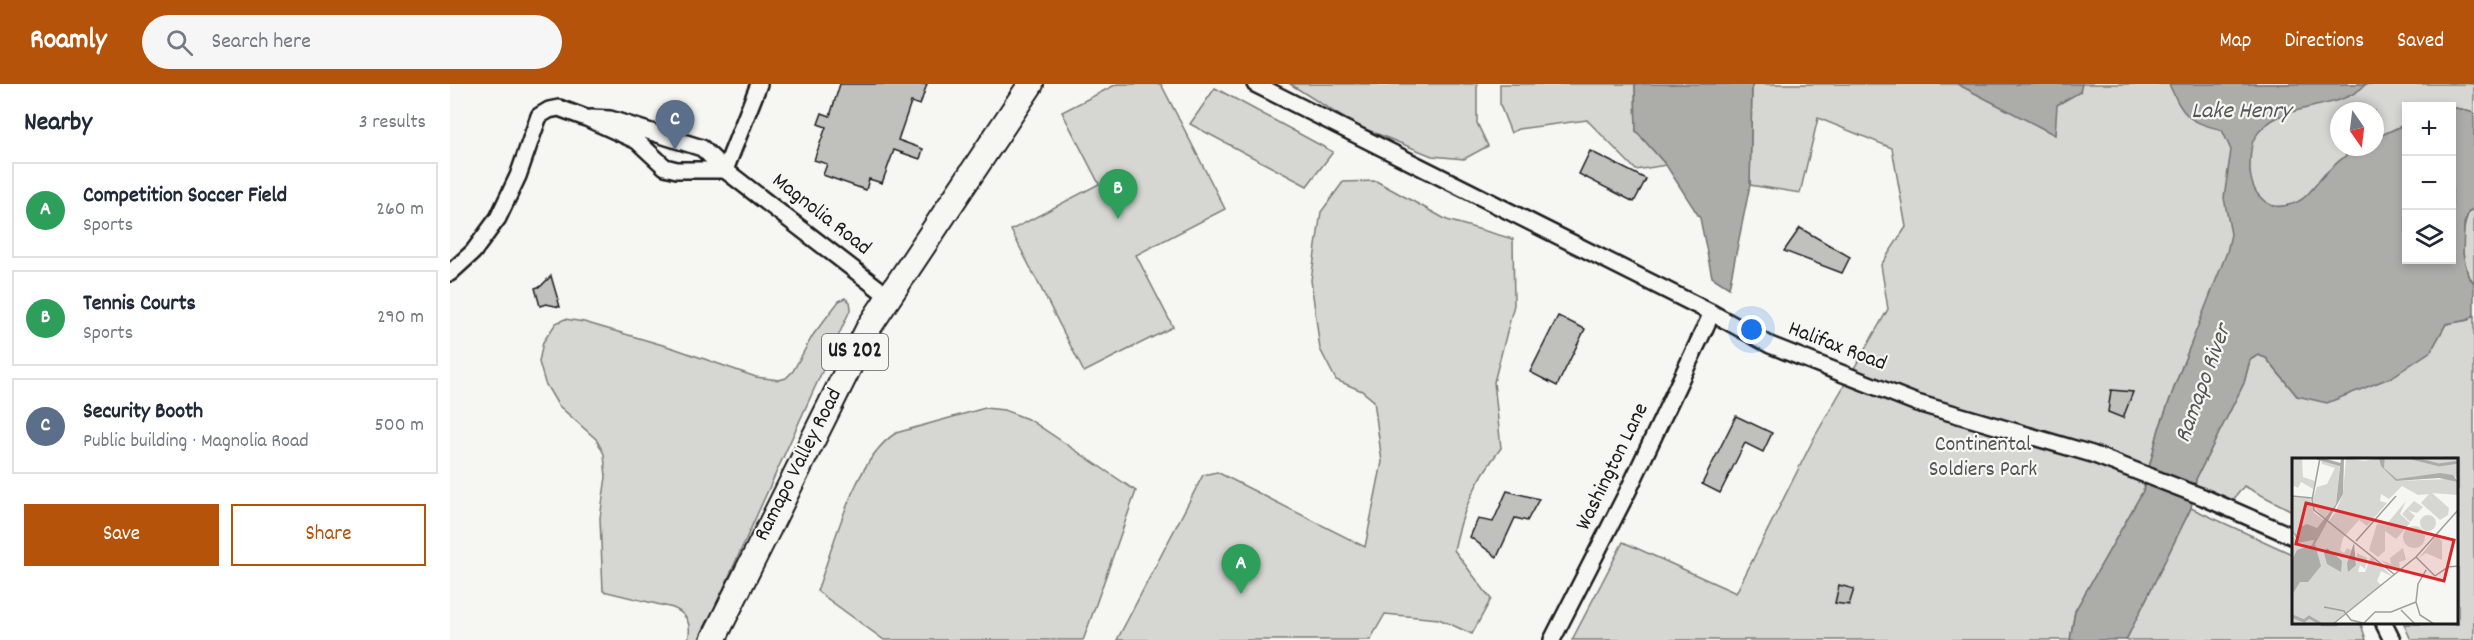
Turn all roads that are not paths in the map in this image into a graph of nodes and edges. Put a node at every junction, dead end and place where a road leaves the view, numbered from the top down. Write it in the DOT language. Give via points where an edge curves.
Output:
graph roads {
  1 [pos="759,84"];
  2 [pos="1031,84"];
  3 [pos="1255,84"];
  4 [pos="586,118"];
  5 [pos="725,170"];
  6 [pos="450,273"];
  7 [pos="888,296"];
  8 [pos="1712,313"];
  9 [pos="2292,536"];
  10 [pos="2384,625"];
  11 [pos="713,640"];
  12 [pos="1552,640"];
  13 [pos="2392,640"];
  1 -- 5 [label="street"];
  2 -- 7 [label="main road, Ramapo Valley Road / US 202"];
  3 -- 8 [label="street, Halifax Road"];
  4 -- 5 [label="street, Magnolia Road" via="617,121 702,148"];
  4 -- 5 [label="street" via="637,141 665,167"];
  4 -- 6 [label="street" via="559,108 539,116 498,218 473,252"];
  5 -- 7 [label="street, Magnolia Road"];
  7 -- 11 [label="main road, Ramapo Valley Road / US 202" via="856,350"];
  8 -- 9 [label="street, Halifax Road" via="1770,345 1917,403 2092,454"];
  8 -- 12 [label="street, Washington Lane"];
  10 -- 13 [label="street"];
}
